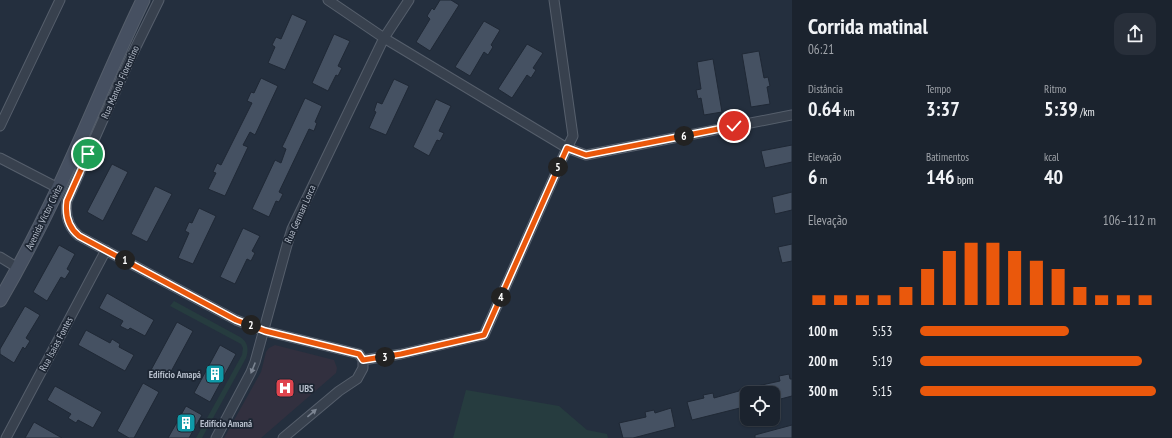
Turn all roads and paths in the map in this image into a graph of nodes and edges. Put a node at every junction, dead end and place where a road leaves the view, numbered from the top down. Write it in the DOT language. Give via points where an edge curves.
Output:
graph roads {
  1 [pos="60,0"];
  2 [pos="143,0"];
  3 [pos="159,0"];
  4 [pos="328,0"];
  5 [pos="409,0"];
  6 [pos="554,0"];
  7 [pos="384,38"];
  8 [pos="792,114"];
  9 [pos="0,126"];
  10 [pos="567,148"];
  11 [pos="0,158"];
  12 [pos="58,188"];
  13 [pos="106,250"];
  14 [pos="0,257"];
  15 [pos="18,268"];
  16 [pos="0,300"];
  17 [pos="265,331"];
  18 [pos="363,360"];
  19 [pos="6,438"];
  20 [pos="216,438"];
  21 [pos="283,438"];
  1 -- 9 [label="street"];
  2 -- 12 [label="main road, Avenida Victor Civita"];
  3 -- 13 [label="street, Rua Manolo Florentino" via="67,201 67,218 72,230"];
  4 -- 7 [label="street"];
  5 -- 7 [label="street, Rua German Lorca"];
  6 -- 10 [label="street" via="573,136"];
  7 -- 10 [label="street"];
  7 -- 17 [label="street, Rua German Lorca" via="292,230"];
  8 -- 10 [label="street" via="586,155"];
  10 -- 18 [label="street" via="484,335"];
  11 -- 12 [label="street"];
  12 -- 15 [label="main road, Avenida Victor Civita"];
  13 -- 17 [label="street, Rua Manolo Florentino" via="236,320"];
  13 -- 19 [label="street, Rua Isaias Fontes"];
  14 -- 15 [label="street"];
  15 -- 16 [label="main road, Avenida Victor Civita"];
  17 -- 18 [label="street, Rua Manolo Florentino" via="359,354"];
  17 -- 20 [label="street, Rua German Lorca, one-way" via="251,372"];
  21 -- 18 [label="street, one-way" via="338,391 357,379 363,368"];
}
